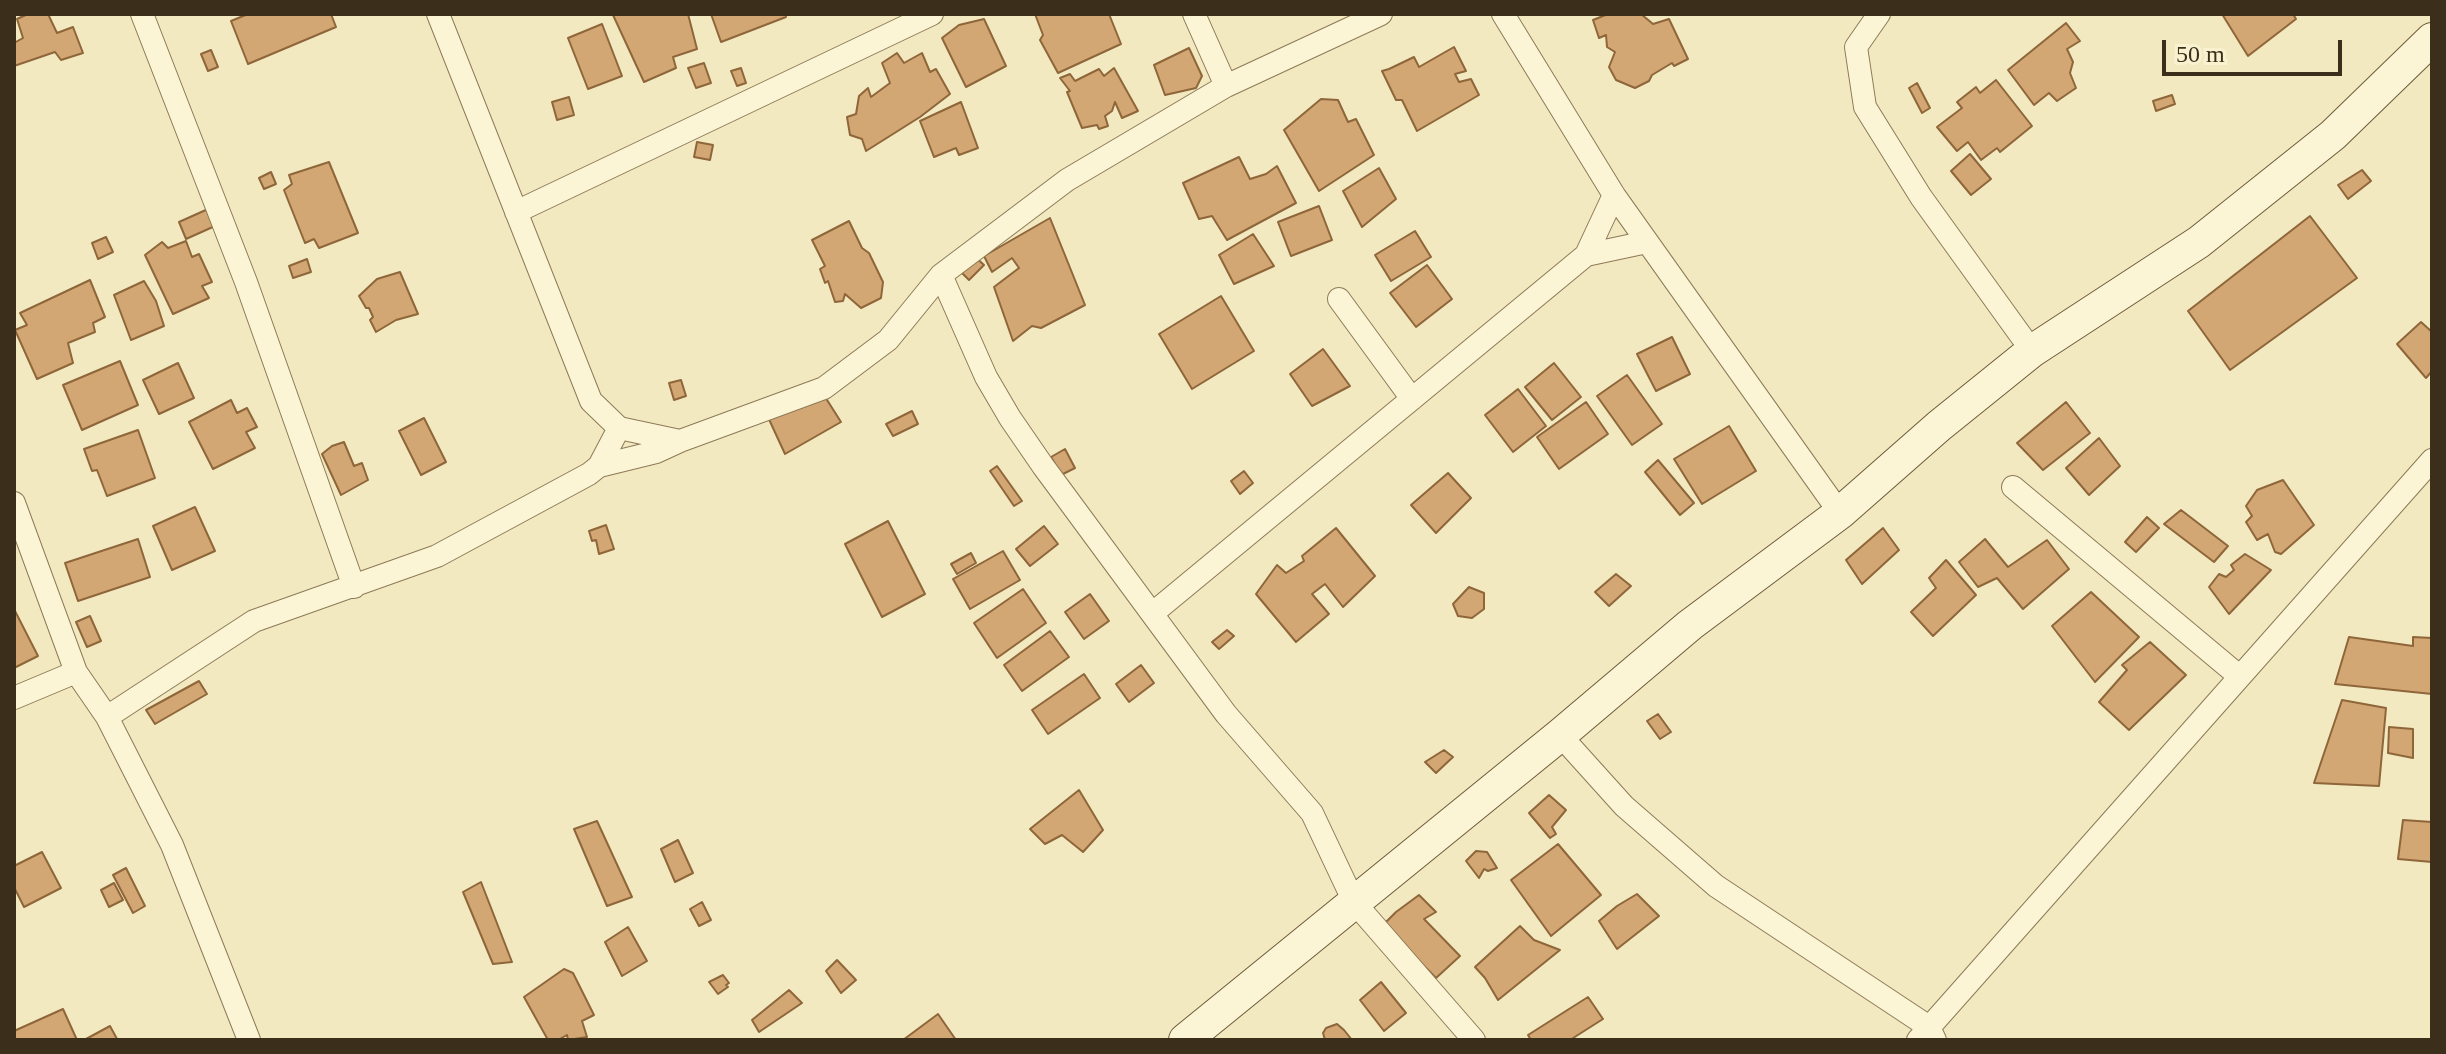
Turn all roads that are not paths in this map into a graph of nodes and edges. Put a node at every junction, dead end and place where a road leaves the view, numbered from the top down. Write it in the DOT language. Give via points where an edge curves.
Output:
graph roads {
  1 [pos="142,14"];
  2 [pos="438,14"];
  3 [pos="932,14"];
  4 [pos="1194,14"];
  5 [pos="1381,14"];
  6 [pos="1503,14"];
  7 [pos="1879,14"];
  8 [pos="2432,39"];
  9 [pos="1226,86"];
  10 [pos="1614,195"];
  11 [pos="516,212"];
  12 [pos="1647,242"];
  13 [pos="1586,255"];
  14 [pos="941,275"];
  15 [pos="1339,299"];
  16 [pos="2032,351"];
  17 [pos="1412,399"];
  18 [pos="619,428"];
  19 [pos="680,441"];
  20 [pos="2432,460"];
  21 [pos="599,466"];
  22 [pos="2013,487"];
  23 [pos="14,503"];
  24 [pos="1840,513"];
  25 [pos="354,587"];
  26 [pos="1153,613"];
  27 [pos="76,672"];
  28 [pos="2239,676"];
  29 [pos="14,698"];
  30 [pos="107,717"];
  31 [pos="1560,735"];
  32 [pos="1354,902"];
  33 [pos="1927,1036"];
  34 [pos="249,1040"];
  35 [pos="1185,1040"];
  36 [pos="1474,1040"];
  1 -- 25 [label="street" via="246,282"];
  2 -- 11 [label="street"];
  3 -- 11 [label="street"];
  4 -- 9 [label="street"];
  5 -- 9 [label="street"];
  6 -- 10 [label="street"];
  7 -- 16 [label="street" via="1856,47 1865,107 1921,197"];
  8 -- 16 [label="street" via="2333,135 2199,242"];
  9 -- 14 [label="street" via="1067,180"];
  10 -- 12 [label="street"];
  10 -- 13 [label="street"];
  11 -- 18 [label="street" via="591,401"];
  12 -- 13 [label="street"];
  12 -- 24 [label="street"];
  13 -- 17 [label="street"];
  14 -- 19 [label="street" via="888,340 824,388"];
  14 -- 26 [label="street" via="1010,418"];
  15 -- 17 [label="street"];
  16 -- 24 [label="street"];
  17 -- 26 [label="street"];
  18 -- 19 [label="street"];
  18 -- 21 [label="street"];
  19 -- 21 [label="street"];
  20 -- 28 [label="street"];
  21 -- 25 [label="street" via="437,556"];
  22 -- 28 [label="street"];
  23 -- 27 [label="street"];
  24 -- 31 [label="street" via="1690,625"];
  25 -- 30 [label="street" via="254,621"];
  26 -- 32 [label="street" via="1226,714 1312,813"];
  27 -- 29 [label="street"];
  27 -- 30 [label="street"];
  28 -- 33 [label="street"];
  30 -- 34 [label="street" via="172,845"];
  31 -- 32 [label="street"];
  31 -- 33 [label="street" via="1624,806 1716,886"];
  32 -- 35 [label="street"];
  32 -- 36 [label="street"];
}
